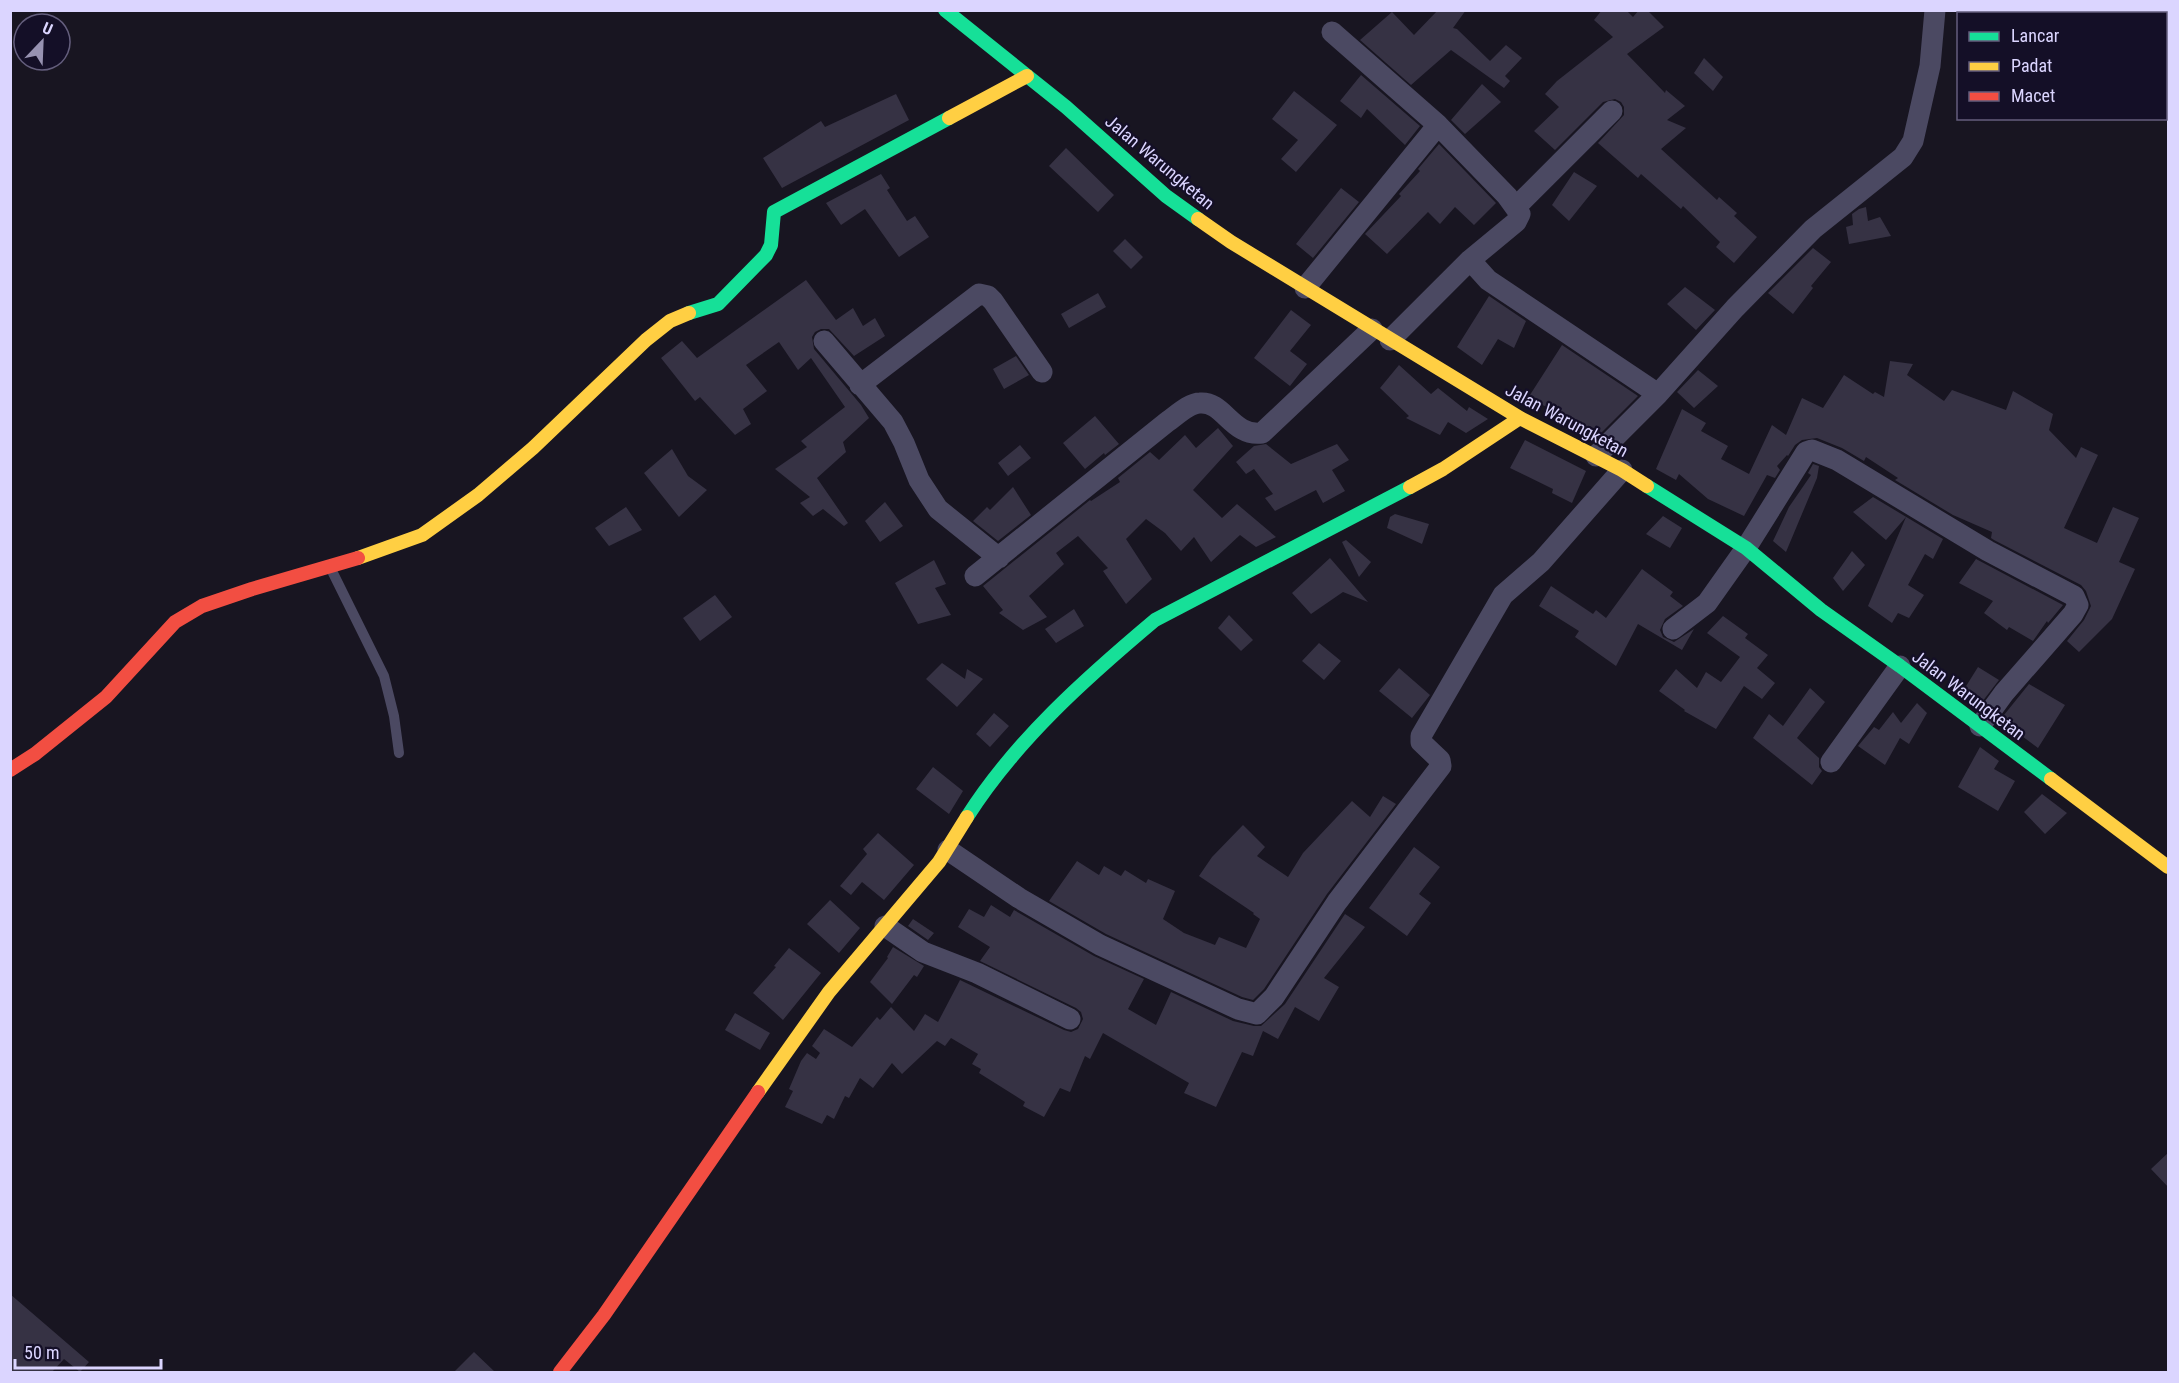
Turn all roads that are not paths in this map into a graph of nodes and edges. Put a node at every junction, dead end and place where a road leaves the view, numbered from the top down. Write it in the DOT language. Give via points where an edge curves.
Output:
graph roads {
  1 [pos="945,10"];
  2 [pos="1935,10"];
  3 [pos="1332,32"];
  4 [pos="1027,76"];
  5 [pos="1612,111"];
  6 [pos="1438,125"];
  7 [pos="1516,207"];
  8 [pos="1470,260"];
  9 [pos="1305,288"];
  10 [pos="1372,329"];
  11 [pos="1390,340"];
  12 [pos="824,341"];
  13 [pos="1042,372"];
  14 [pos="860,385"];
  15 [pos="1658,394"];
  16 [pos="1520,418"];
  17 [pos="1596,456"];
  18 [pos="1622,470"];
  19 [pos="1746,548"];
  20 [pos="999,558"];
  21 [pos="330,566"];
  22 [pos="975,576"];
  23 [pos="1673,629"];
  24 [pos="1900,666"];
  25 [pos="1980,726"];
  26 [pos="399,753"];
  27 [pos="1831,762"];
  28 [pos="10,770"];
  29 [pos="948,850"];
  30 [pos="2169,867"];
  31 [pos="885,926"];
  32 [pos="1070,1019"];
  33 [pos="560,1372"];
  1 -- 4 [label="street, Jalan Warungketan"];
  2 -- 15 [label="street" via="1930,66 1913,141 1903,157 1813,229"];
  3 -- 6 [label="street"];
  4 -- 9 [label="street, Jalan Warungketan" via="1166,196"];
  4 -- 21 [label="street" via="774,212 771,246 766,255 718,304 670,321 645,340 533,448 478,495 422,535"];
  5 -- 7 [label="street"];
  6 -- 7 [label="street"];
  6 -- 9 [label="street"];
  7 -- 8 [label="street" via="1520,214 1516,222"];
  8 -- 11 [label="street"];
  8 -- 15 [label="street" via="1488,280"];
  9 -- 10 [label="street, Jalan Warungketan"];
  10 -- 11 [label="street, Jalan Warungketan"];
  10 -- 20 [label="street" via="1262,433 1243,431 1208,404 1194,404"];
  11 -- 16 [label="street, Jalan Warungketan"];
  12 -- 14 [label="street"];
  13 -- 14 [label="street" via="993,301 979,294"];
  14 -- 20 [label="street" via="893,422 919,480 938,509"];
  15 -- 17 [label="street"];
  16 -- 17 [label="street, Jalan Warungketan"];
  16 -- 29 [label="street" via="1443,469 1155,620 1038,726 980,797"];
  17 -- 18 [label="street, Jalan Warungketan"];
  18 -- 19 [label="street, Jalan Warungketan"];
  18 -- 29 [label="street" via="1549,554 1503,595 1421,736 1421,742 1440,760 1441,766 1337,902 1274,997 1257,1014 1238,1009 1100,945 1019,898"];
  19 -- 23 [label="street" via="1707,603"];
  19 -- 24 [label="street, Jalan Warungketan" via="1821,610"];
  19 -- 25 [label="street" via="1806,452 1812,450 1837,460 1988,551 2074,596 2078,605 2073,614"];
  20 -- 22 [label="street"];
  21 -- 26 [label="lane" via="384,676"];
  21 -- 28 [label="street" via="202,606 175,622 106,697"];
  24 -- 25 [label="street, Jalan Warungketan"];
  24 -- 27 [label="street"];
  25 -- 30 [label="street, Jalan Warungketan"];
  29 -- 31 [label="street"];
  31 -- 32 [label="street" via="923,952 977,973"];
  31 -- 33 [label="street" via="829,992"];
}
